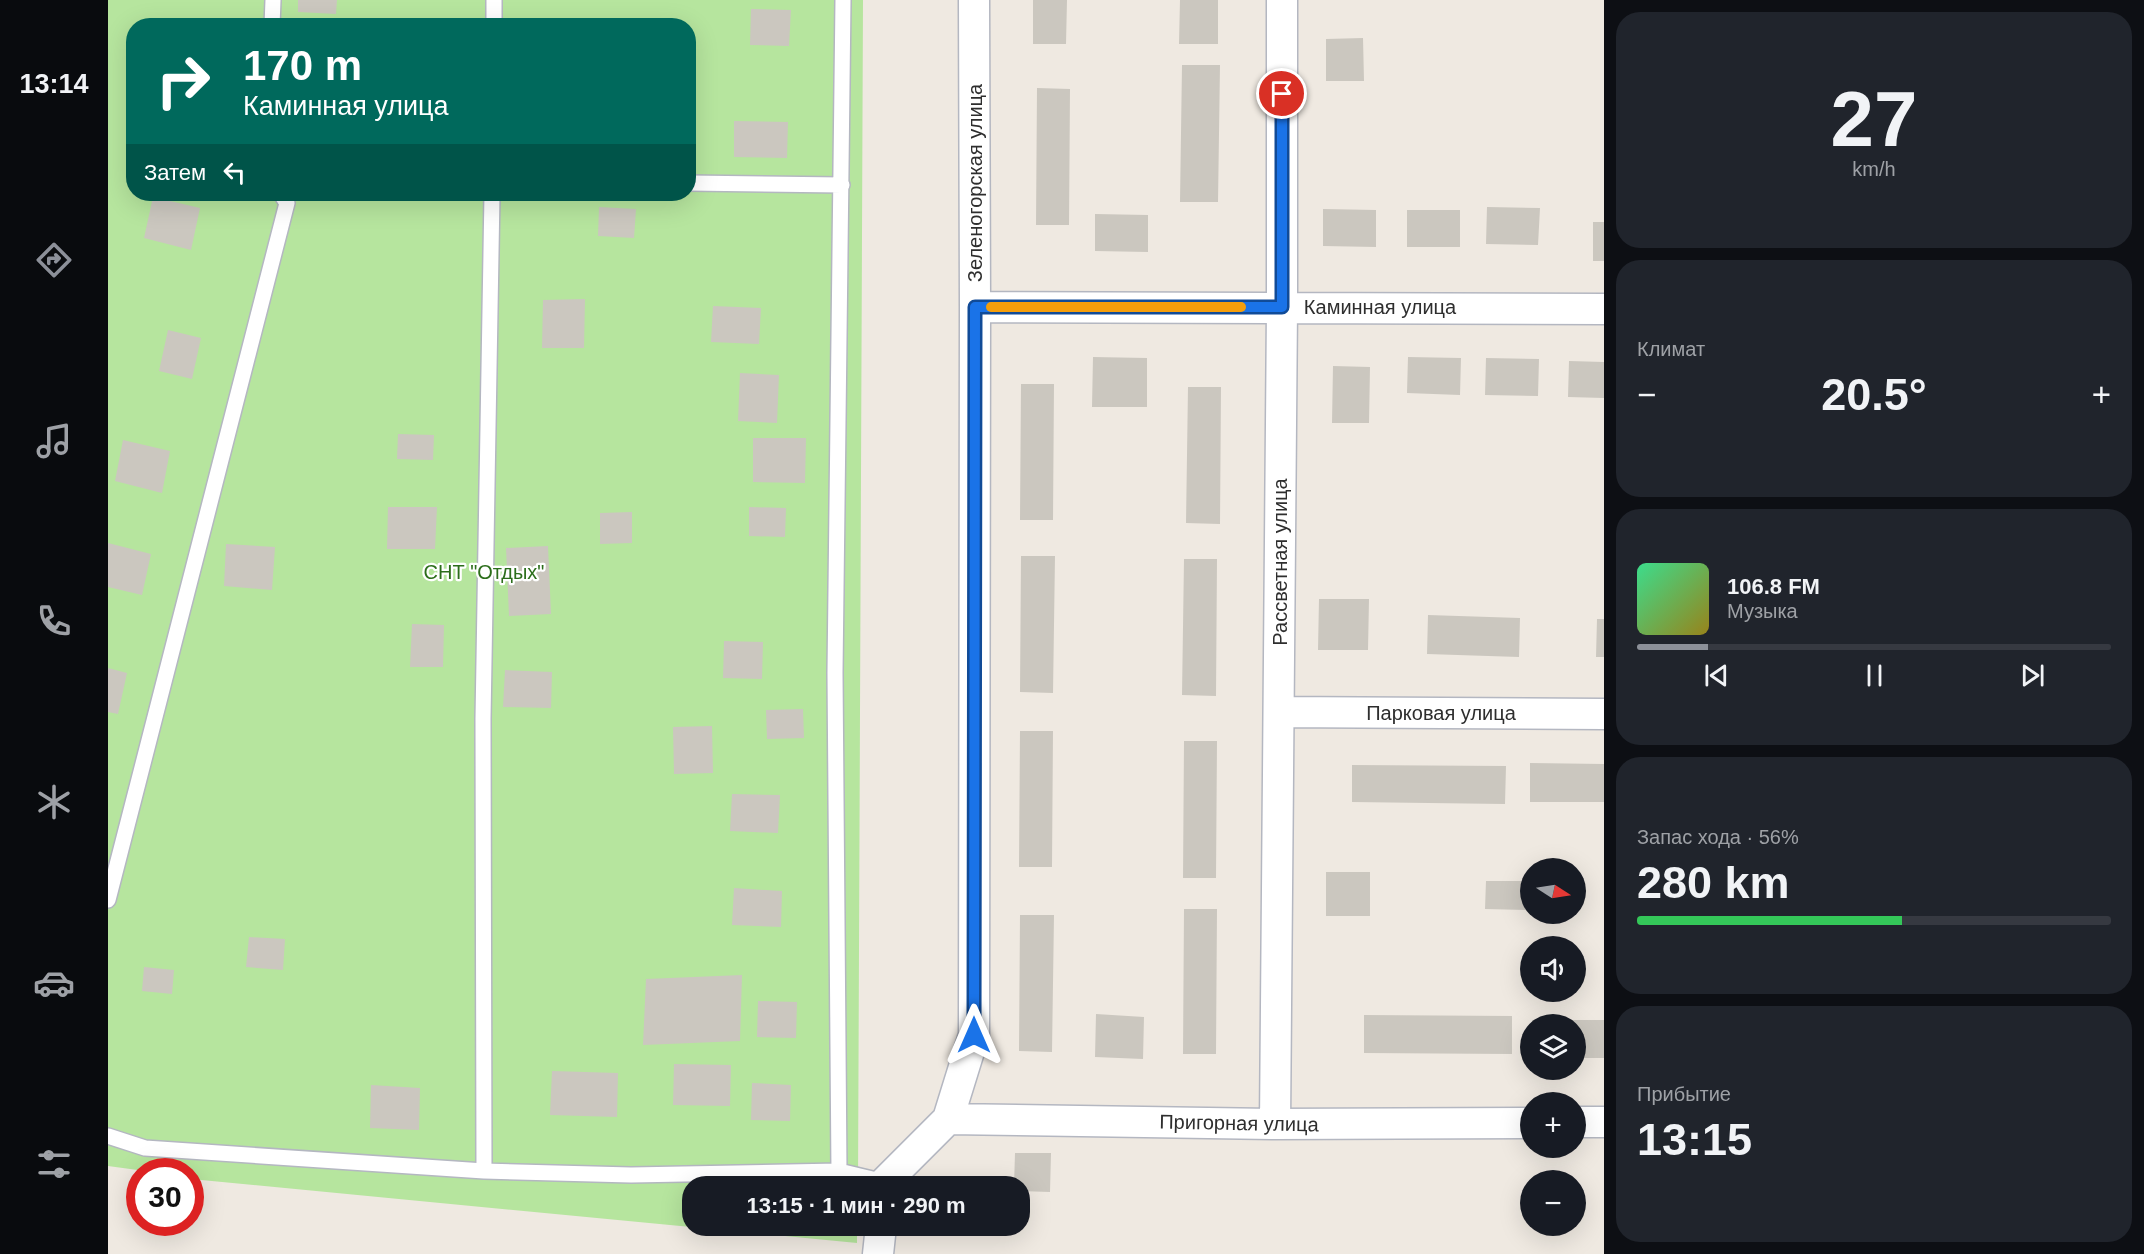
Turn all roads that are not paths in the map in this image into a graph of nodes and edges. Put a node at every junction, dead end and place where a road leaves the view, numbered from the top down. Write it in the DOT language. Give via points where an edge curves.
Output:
graph roads {
  1 [pos="273,0"];
  2 [pos="495,0"];
  3 [pos="843,0"];
  4 [pos="974,0"];
  5 [pos="1282,0"];
  6 [pos="272,18"];
  7 [pos="494,18"];
  8 [pos="696,183"];
  9 [pos="842,185"];
  10 [pos="286,201"];
  11 [pos="492,201"];
  12 [pos="975,307"];
  13 [pos="1282,307"];
  14 [pos="1604,309"];
  15 [pos="1279,712"];
  16 [pos="1604,714"];
  17 [pos="108,900"];
  18 [pos="948,1119"];
  19 [pos="1586,1122"];
  20 [pos="1604,1122"];
  21 [pos="1520,1123"];
  22 [pos="1275,1124"];
  23 [pos="108,1136"];
  24 [pos="484,1170"];
  25 [pos="839,1171"];
  26 [pos="857,1176"];
  27 [pos="893,1176"];
  28 [pos="880,1236"];
  29 [pos="878,1254"];
  1 -- 6 [label="lane"];
  2 -- 7 [label="lane"];
  3 -- 9 [label="lane"];
  4 -- 12 [label="street, Зеленогорская улица"];
  5 -- 13 [label="street, Рассветная улица"];
  8 -- 9 [label="lane"];
  9 -- 25 [label="lane" via="835,673"];
  10 -- 17 [label="lane"];
  11 -- 24 [label="lane" via="483,718"];
  12 -- 13 [label="street, Каминная улица"];
  12 -- 18 [label="street, Зеленогорская улица" via="974,1035"];
  13 -- 14 [label="street, Каминная улица"];
  13 -- 15 [label="street, Рассветная улица"];
  15 -- 16 [label="street, Парковая улица"];
  15 -- 22 [label="street, Рассветная улица"];
  18 -- 22 [label="street, Пригорная улица"];
  18 -- 27 [label="street"];
  19 -- 20 [label="street"];
  21 -- 22 [label="street, Пригорная улица"];
  23 -- 24 [label="lane" via="145,1148"];
  24 -- 25 [label="lane" via="631,1175"];
  25 -- 26 [label="lane"];
  28 -- 29 [label="street"];
}
